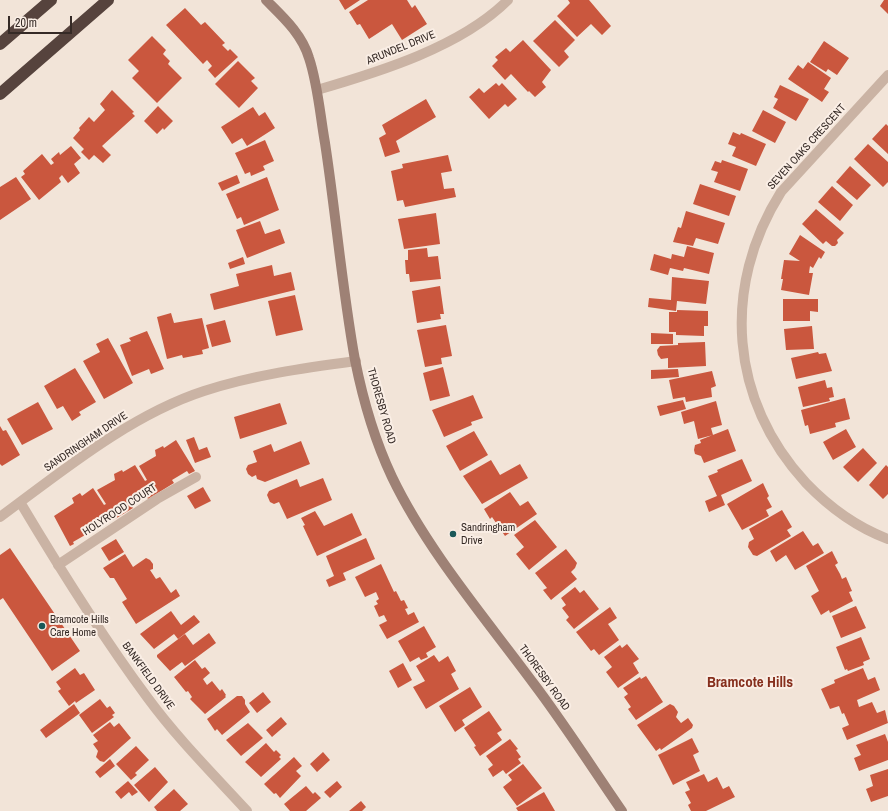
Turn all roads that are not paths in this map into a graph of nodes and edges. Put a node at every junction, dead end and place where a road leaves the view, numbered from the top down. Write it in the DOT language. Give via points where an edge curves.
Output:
graph roads {
  1 [pos="51,0"];
  2 [pos="108,0"];
  3 [pos="266,0"];
  4 [pos="508,0"];
  5 [pos="0,44"];
  6 [pos="888,75"];
  7 [pos="317,90"];
  8 [pos="0,94"];
  9 [pos="356,361"];
  10 [pos="196,477"];
  11 [pos="20,502"];
  12 [pos="0,517"];
  13 [pos="888,539"];
  14 [pos="58,565"];
  15 [pos="247,811"];
  16 [pos="622,811"];
  1 -- 5 [label="highway"];
  2 -- 8 [label="highway"];
  3 -- 7 [label="street, THORESBY ROAD" via="290,23 302,42 309,57"];
  4 -- 7 [label="street, ARUNDEL DRIVE" via="468,30 434,49"];
  6 -- 13 [label="street, SEVEN OAKS CRESCENT" via="781,192 767,214 755,242 747,272 742,303 742,333 751,391 776,446 791,467 837,511 859,526"];
  7 -- 9 [label="street, THORESBY ROAD"];
  9 -- 11 [label="street, SANDRINGHAM DRIVE" via="280,371 203,391 118,433"];
  9 -- 16 [label="street, THORESBY ROAD" via="374,434 392,477 416,521"];
  10 -- 14 [label="street, HOLYROOD COURT" via="157,499"];
  11 -- 12 [label="street, SANDRINGHAM DRIVE"];
  11 -- 14 [label="street, BANKFIELD DRIVE"];
  14 -- 15 [label="street, BANKFIELD DRIVE" via="148,698"];
}
